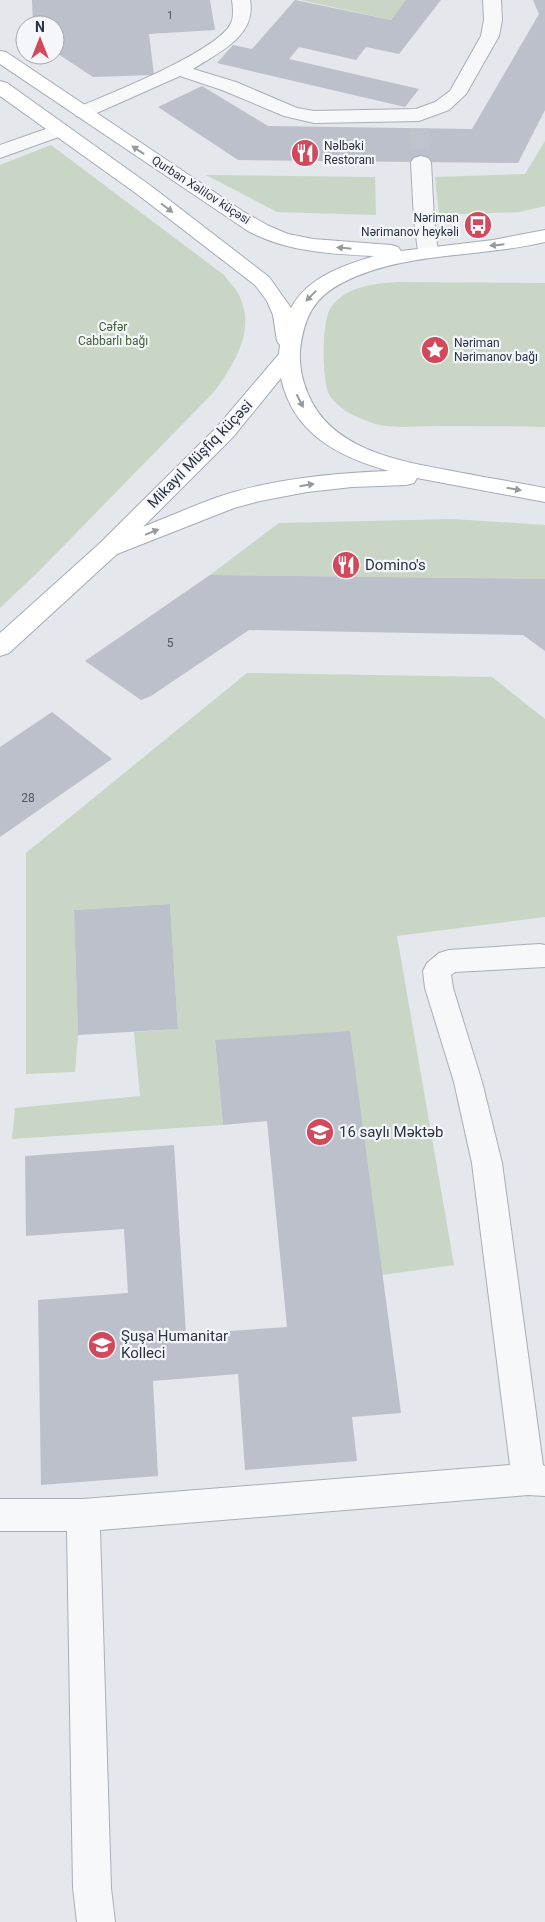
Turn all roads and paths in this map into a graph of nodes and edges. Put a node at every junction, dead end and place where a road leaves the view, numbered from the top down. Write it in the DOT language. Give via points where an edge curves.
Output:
graph roads {
  1 [pos="241,0"];
  2 [pos="492,0"];
  3 [pos="0,56"];
  4 [pos="179,70"];
  5 [pos="0,87"];
  6 [pos="83,112"];
  7 [pos="60,130"];
  8 [pos="0,152"];
  9 [pos="421,162"];
  10 [pos="545,236"];
  11 [pos="428,252"];
  12 [pos="289,354"];
  13 [pos="482,484"];
  14 [pos="545,495"];
  15 [pos="107,550"];
  16 [pos="0,647"];
  17 [pos="545,956"];
  18 [pos="536,1480"];
  19 [pos="0,1515"];
  20 [pos="83,1515"];
  21 [pos="96,1922"];
  1 -- 4 [label="street" via="240,23 229,38"];
  2 -- 4 [label="street" via="490,36 457,94 419,122 314,117 291,112 229,86"];
  3 -- 6 [label="main road, Qurban Xəlilov küçəsi"];
  4 -- 6 [label="street"];
  5 -- 7 [label="main road"];
  11 -- 6 [label="main road, Qurban Xəlilov küçəsi, one-way" via="346,249 285,240 238,216"];
  7 -- 8 [label="street"];
  7 -- 12 [label="main road, one-way" via="262,281 282,308 287,322"];
  9 -- 11 [label="street"];
  10 -- 11 [label="main road, one-way"];
  11 -- 12 [label="main road, one-way" via="372,263 335,278 320,288 299,310"];
  12 -- 13 [label="main road, one-way" via="298,400 313,422 335,441 373,460"];
  12 -- 15 [label="main road, Mikayıl Müşfiq küçəsi" via="225,432"];
  13 -- 14 [label="main road, one-way"];
  15 -- 13 [label="main road, Mikayıl Müşfiq küçəsi, one-way" via="227,502 307,485 396,478"];
  15 -- 16 [label="main road, Mikayıl Müşfiq küçəsi"];
  17 -- 18 [label="street" via="449,960 437,971 487,1163"];
  18 -- 20 [label="street"];
  19 -- 20 [label="street"];
  20 -- 21 [label="street" via="92,1888"];
}
